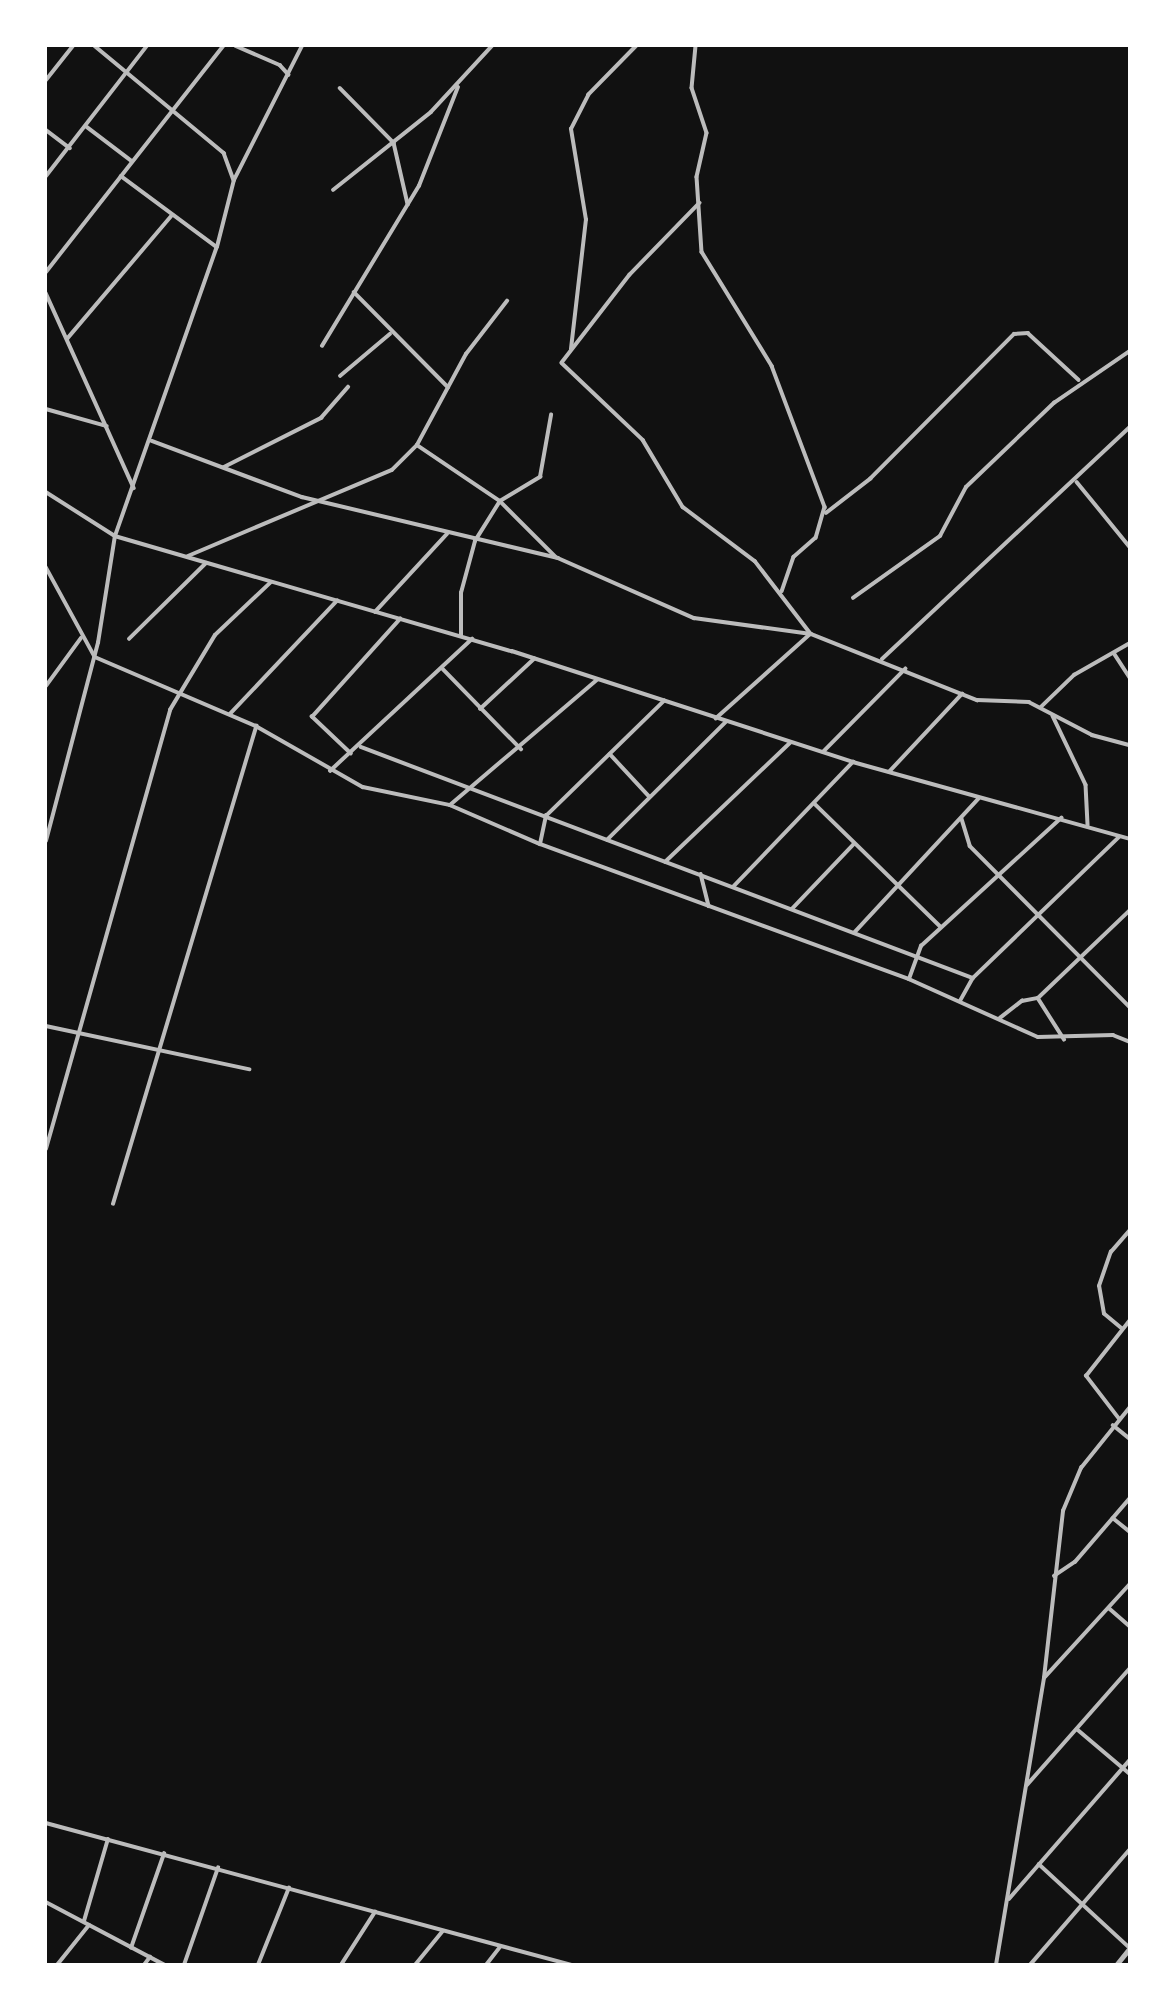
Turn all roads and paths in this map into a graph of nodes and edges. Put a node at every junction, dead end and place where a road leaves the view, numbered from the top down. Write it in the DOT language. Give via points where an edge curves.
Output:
graph roads {
  1 [pos="72,46"];
  2 [pos="95,46"];
  3 [pos="147,46"];
  4 [pos="223,46"];
  5 [pos="236,46"];
  6 [pos="302,46"];
  7 [pos="492,46"];
  8 [pos="635,46"];
  9 [pos="696,46"];
  10 [pos="127,70"];
  11 [pos="289,75"];
  12 [pos="46,80"];
  13 [pos="457,87"];
  14 [pos="340,88"];
  15 [pos="173,107"];
  16 [pos="88,127"];
  17 [pos="46,130"];
  18 [pos="394,143"];
  19 [pos="70,148"];
  20 [pos="132,161"];
  21 [pos="46,176"];
  22 [pos="121,176"];
  23 [pos="234,180"];
  24 [pos="333,190"];
  25 [pos="699,203"];
  26 [pos="408,204"];
  27 [pos="172,215"];
  28 [pos="217,247"];
  29 [pos="46,272"];
  30 [pos="353,291"];
  31 [pos="46,293"];
  32 [pos="507,301"];
  33 [pos="390,334"];
  34 [pos="67,340"];
  35 [pos="322,346"];
  36 [pos="571,350"];
  37 [pos="1129,351"];
  38 [pos="340,376"];
  39 [pos="1079,380"];
  40 [pos="348,387"];
  41 [pos="448,387"];
  42 [pos="46,409"];
  43 [pos="551,415"];
  44 [pos="107,426"];
  45 [pos="1129,427"];
  46 [pos="152,441"];
  47 [pos="417,445"];
  48 [pos="224,467"];
  49 [pos="1077,482"];
  50 [pos="134,489"];
  51 [pos="46,492"];
  52 [pos="315,499"];
  53 [pos="500,501"];
  54 [pos="824,514"];
  55 [pos="447,534"];
  56 [pos="116,536"];
  57 [pos="475,541"];
  58 [pos="1129,547"];
  59 [pos="186,557"];
  60 [pos="558,558"];
  61 [pos="206,563"];
  62 [pos="46,567"];
  63 [pos="270,583"];
  64 [pos="782,593"];
  65 [pos="853,598"];
  66 [pos="337,601"];
  67 [pos="375,612"];
  68 [pos="400,619"];
  69 [pos="811,634"];
  70 [pos="461,636"];
  71 [pos="82,638"];
  72 [pos="130,639"];
  73 [pos="472,639"];
  74 [pos="1129,643"];
  75 [pos="1114,653"];
  76 [pos="95,657"];
  77 [pos="534,659"];
  78 [pos="882,659"];
  79 [pos="443,669"];
  80 [pos="905,669"];
  81 [pos="1129,678"];
  82 [pos="597,680"];
  83 [pos="46,686"];
  84 [pos="179,693"];
  85 [pos="961,694"];
  86 [pos="664,701"];
  87 [pos="1041,707"];
  88 [pos="480,709"];
  89 [pos="230,714"];
  90 [pos="1052,714"];
  91 [pos="716,719"];
  92 [pos="726,722"];
  93 [pos="256,726"];
  94 [pos="790,743"];
  95 [pos="1129,745"];
  96 [pos="361,747"];
  97 [pos="520,749"];
  98 [pos="609,753"];
  99 [pos="822,753"];
  100 [pos="351,754"];
  101 [pos="853,762"];
  102 [pos="329,771"];
  103 [pos="889,773"];
  104 [pos="473,786"];
  105 [pos="649,796"];
  106 [pos="978,799"];
  107 [pos="814,804"];
  108 [pos="450,805"];
  109 [pos="546,816"];
  110 [pos="1061,818"];
  111 [pos="962,819"];
  112 [pos="1088,825"];
  113 [pos="1119,837"];
  114 [pos="1129,839"];
  115 [pos="607,840"];
  116 [pos="46,841"];
  117 [pos="540,844"];
  118 [pos="854,844"];
  119 [pos="665,863"];
  120 [pos="997,872"];
  121 [pos="701,874"];
  122 [pos="896,885"];
  123 [pos="734,886"];
  124 [pos="709,906"];
  125 [pos="792,909"];
  126 [pos="1129,910"];
  127 [pos="1038,914"];
  128 [pos="1123,916"];
  129 [pos="1129,923"];
  130 [pos="940,926"];
  131 [pos="854,933"];
  132 [pos="916,955"];
  133 [pos="1080,956"];
  134 [pos="973,978"];
  135 [pos="909,979"];
  136 [pos="1038,998"];
  137 [pos="960,1001"];
  138 [pos="1129,1007"];
  139 [pos="1000,1018"];
  140 [pos="46,1026"];
  141 [pos="80,1029"];
  142 [pos="1064,1039"];
  143 [pos="1129,1042"];
  144 [pos="157,1047"];
  145 [pos="250,1069"];
  146 [pos="46,1149"];
  147 [pos="113,1204"];
  148 [pos="1129,1230"];
  149 [pos="1129,1320"];
  150 [pos="1122,1329"];
  151 [pos="1129,1407"];
  152 [pos="1119,1419"];
  153 [pos="1113,1425"];
  154 [pos="1129,1439"];
  155 [pos="1129,1498"];
  156 [pos="1113,1518"];
  157 [pos="1129,1532"];
  158 [pos="1054,1576"];
  159 [pos="1129,1584"];
  160 [pos="1109,1608"];
  161 [pos="1129,1626"];
  162 [pos="1129,1668"];
  163 [pos="1044,1678"];
  164 [pos="1077,1729"];
  165 [pos="1129,1760"];
  166 [pos="1123,1768"];
  167 [pos="1129,1774"];
  168 [pos="1027,1785"];
  169 [pos="46,1823"];
  170 [pos="107,1839"];
  171 [pos="1129,1849"];
  172 [pos="164,1854"];
  173 [pos="1039,1864"];
  174 [pos="218,1868"];
  175 [pos="289,1888"];
  176 [pos="1008,1901"];
  177 [pos="46,1902"];
  178 [pos="1082,1906"];
  179 [pos="374,1912"];
  180 [pos="83,1922"];
  181 [pos="89,1925"];
  182 [pos="442,1932"];
  183 [pos="500,1947"];
  184 [pos="131,1948"];
  185 [pos="1129,1948"];
  186 [pos="150,1957"];
  187 [pos="1119,1963"];
  188 [pos="57,1965"];
  189 [pos="144,1965"];
  190 [pos="165,1965"];
  191 [pos="184,1965"];
  192 [pos="258,1965"];
  193 [pos="341,1965"];
  194 [pos="415,1965"];
  195 [pos="486,1965"];
  196 [pos="572,1965"];
  197 [pos="996,1965"];
  198 [pos="1030,1965"];
  1 -- 12 [label="street"];
  2 -- 10 [label="street"];
  3 -- 10 [label="street"];
  4 -- 15 [label="street"];
  5 -- 11 [label="street"];
  6 -- 11 [label="street"];
  7 -- 13 [label="street"];
  8 -- 36 [label="street" via="588,95 571,129 586,220"];
  9 -- 25 [label="street" via="692,88 707,133 699,163"];
  10 -- 15 [label="street"];
  10 -- 16 [label="street"];
  11 -- 23 [label="street"];
  13 -- 18 [label="street"];
  13 -- 26 [label="street"];
  14 -- 18 [label="street"];
  15 -- 20 [label="street"];
  15 -- 23 [label="street" via="224,153"];
  16 -- 19 [label="street"];
  16 -- 20 [label="street"];
  17 -- 19 [label="street"];
  18 -- 24 [label="street"];
  18 -- 26 [label="street"];
  19 -- 21 [label="street"];
  20 -- 22 [label="street"];
  22 -- 27 [label="street"];
  22 -- 29 [label="street"];
  23 -- 28 [label="street"];
  25 -- 36 [label="street" via="630,275"];
  25 -- 54 [label="street" via="702,252 794,412"];
  26 -- 30 [label="street"];
  27 -- 28 [label="street"];
  27 -- 34 [label="street"];
  28 -- 46 [label="street"];
  30 -- 33 [label="street"];
  30 -- 35 [label="street"];
  31 -- 34 [label="street"];
  32 -- 41 [label="street"];
  33 -- 38 [label="street"];
  33 -- 41 [label="street"];
  34 -- 44 [label="street"];
  36 -- 64 [label="street" via="562,362 643,440 683,507 724,532"];
  37 -- 39 [label="street"];
  39 -- 54 [label="street" via="1028,333 1014,334 870,479"];
  39 -- 65 [label="street" via="966,488 940,536"];
  40 -- 48 [label="street" via="321,418"];
  41 -- 47 [label="street"];
  42 -- 44 [label="street"];
  43 -- 53 [label="street" via="540,477"];
  44 -- 50 [label="street"];
  45 -- 49 [label="street"];
  46 -- 48 [label="street"];
  46 -- 50 [label="street"];
  47 -- 52 [label="street" via="379,479"];
  47 -- 53 [label="street"];
  48 -- 52 [label="street"];
  49 -- 58 [label="street"];
  49 -- 78 [label="street"];
  50 -- 56 [label="street"];
  51 -- 56 [label="street"];
  52 -- 55 [label="street"];
  52 -- 59 [label="street"];
  53 -- 57 [label="street"];
  53 -- 60 [label="street"];
  54 -- 64 [label="street" via="816,538 787,569"];
  55 -- 57 [label="street"];
  55 -- 67 [label="street"];
  56 -- 59 [label="street"];
  56 -- 76 [label="street"];
  57 -- 60 [label="street"];
  57 -- 70 [label="street" via="461,593"];
  59 -- 61 [label="street"];
  60 -- 69 [label="street" via="694,618"];
  61 -- 63 [label="street"];
  61 -- 72 [label="street"];
  62 -- 71 [label="street"];
  63 -- 66 [label="street"];
  63 -- 84 [label="street" via="215,635"];
  64 -- 69 [label="street"];
  66 -- 67 [label="street"];
  66 -- 89 [label="street"];
  67 -- 68 [label="street"];
  68 -- 70 [label="street"];
  68 -- 100 [label="street" via="312,717"];
  69 -- 78 [label="street"];
  69 -- 91 [label="street"];
  70 -- 73 [label="street"];
  71 -- 76 [label="street"];
  71 -- 83 [label="street"];
  73 -- 77 [label="street"];
  73 -- 79 [label="street"];
  74 -- 75 [label="street"];
  75 -- 81 [label="street"];
  75 -- 87 [label="street" via="1074,675"];
  76 -- 84 [label="street"];
  76 -- 116 [label="street"];
  77 -- 82 [label="street"];
  77 -- 88 [label="street"];
  78 -- 80 [label="street"];
  79 -- 88 [label="street"];
  79 -- 96 [label="street"];
  80 -- 85 [label="street"];
  80 -- 99 [label="street"];
  82 -- 86 [label="street"];
  82 -- 97 [label="street"];
  84 -- 89 [label="street"];
  84 -- 141 [label="street"];
  85 -- 87 [label="street"];
  85 -- 103 [label="street"];
  86 -- 91 [label="street"];
  86 -- 98 [label="street"];
  87 -- 90 [label="street"];
  88 -- 97 [label="street"];
  89 -- 93 [label="street"];
  90 -- 95 [label="street" via="1092,735"];
  90 -- 112 [label="street" via="1086,785"];
  91 -- 92 [label="street"];
  92 -- 94 [label="street"];
  92 -- 105 [label="street"];
  93 -- 102 [label="street"];
  93 -- 144 [label="street"];
  94 -- 99 [label="street"];
  94 -- 119 [label="street"];
  96 -- 100 [label="street"];
  96 -- 104 [label="street"];
  97 -- 104 [label="street"];
  98 -- 105 [label="street"];
  98 -- 109 [label="street"];
  99 -- 101 [label="street"];
  100 -- 102 [label="street"];
  101 -- 103 [label="street"];
  101 -- 107 [label="street"];
  102 -- 108 [label="street" via="392,798"];
  103 -- 106 [label="street"];
  104 -- 108 [label="street"];
  104 -- 109 [label="street"];
  105 -- 115 [label="street"];
  106 -- 110 [label="street"];
  106 -- 111 [label="street"];
  107 -- 118 [label="street"];
  107 -- 123 [label="street"];
  108 -- 117 [label="street"];
  109 -- 115 [label="street"];
  109 -- 117 [label="street"];
  110 -- 112 [label="street"];
  110 -- 120 [label="street"];
  111 -- 120 [label="street" via="970,846"];
  111 -- 122 [label="street"];
  112 -- 113 [label="street"];
  113 -- 114 [label="street"];
  113 -- 127 [label="street"];
  115 -- 119 [label="street"];
  117 -- 124 [label="street"];
  118 -- 122 [label="street"];
  118 -- 125 [label="street"];
  119 -- 121 [label="street"];
  120 -- 127 [label="street"];
  120 -- 130 [label="street"];
  121 -- 123 [label="street"];
  121 -- 124 [label="street"];
  122 -- 130 [label="street"];
  122 -- 131 [label="street"];
  123 -- 125 [label="street"];
  124 -- 135 [label="street"];
  125 -- 131 [label="street"];
  126 -- 128 [label="street"];
  127 -- 133 [label="street"];
  127 -- 134 [label="street"];
  128 -- 129 [label="street"];
  128 -- 133 [label="street"];
  130 -- 132 [label="street"];
  131 -- 132 [label="street"];
  132 -- 134 [label="street"];
  132 -- 135 [label="street"];
  133 -- 136 [label="street"];
  133 -- 138 [label="street"];
  134 -- 137 [label="street"];
  135 -- 137 [label="street"];
  136 -- 139 [label="street" via="1022,1001"];
  136 -- 142 [label="street"];
  137 -- 139 [label="street"];
  139 -- 142 [label="street" via="1038,1037"];
  140 -- 141 [label="street"];
  141 -- 144 [label="street"];
  141 -- 146 [label="street"];
  142 -- 143 [label="street" via="1113,1035"];
  144 -- 145 [label="street"];
  144 -- 147 [label="street"];
  148 -- 150 [label="street" via="1111,1252 1099,1286 1104,1314"];
  149 -- 150 [label="street"];
  150 -- 152 [label="street" via="1086,1376"];
  151 -- 152 [label="street"];
  152 -- 153 [label="street"];
  153 -- 154 [label="street"];
  153 -- 158 [label="street" via="1081,1468 1062,1511"];
  155 -- 156 [label="street"];
  156 -- 157 [label="street"];
  156 -- 158 [label="street" via="1075,1562"];
  158 -- 163 [label="street"];
  159 -- 160 [label="street"];
  160 -- 161 [label="street"];
  160 -- 163 [label="street"];
  162 -- 164 [label="street"];
  163 -- 168 [label="street"];
  164 -- 166 [label="street"];
  164 -- 168 [label="street"];
  165 -- 166 [label="street"];
  166 -- 167 [label="street"];
  166 -- 173 [label="street"];
  168 -- 176 [label="street"];
  169 -- 170 [label="street"];
  170 -- 172 [label="street"];
  170 -- 180 [label="street"];
  171 -- 178 [label="street"];
  172 -- 174 [label="street"];
  172 -- 184 [label="street"];
  173 -- 176 [label="street"];
  173 -- 178 [label="street"];
  174 -- 175 [label="street"];
  174 -- 191 [label="street"];
  175 -- 179 [label="street"];
  175 -- 192 [label="street"];
  176 -- 197 [label="street"];
  177 -- 180 [label="street"];
  178 -- 185 [label="street"];
  178 -- 198 [label="street"];
  179 -- 182 [label="street"];
  179 -- 193 [label="street"];
  180 -- 181 [label="street"];
  181 -- 184 [label="street"];
  181 -- 188 [label="street"];
  182 -- 183 [label="street"];
  182 -- 194 [label="street"];
  183 -- 195 [label="street"];
  183 -- 196 [label="street"];
  184 -- 186 [label="street"];
  185 -- 187 [label="street"];
  186 -- 189 [label="street"];
  186 -- 190 [label="street"];
}
